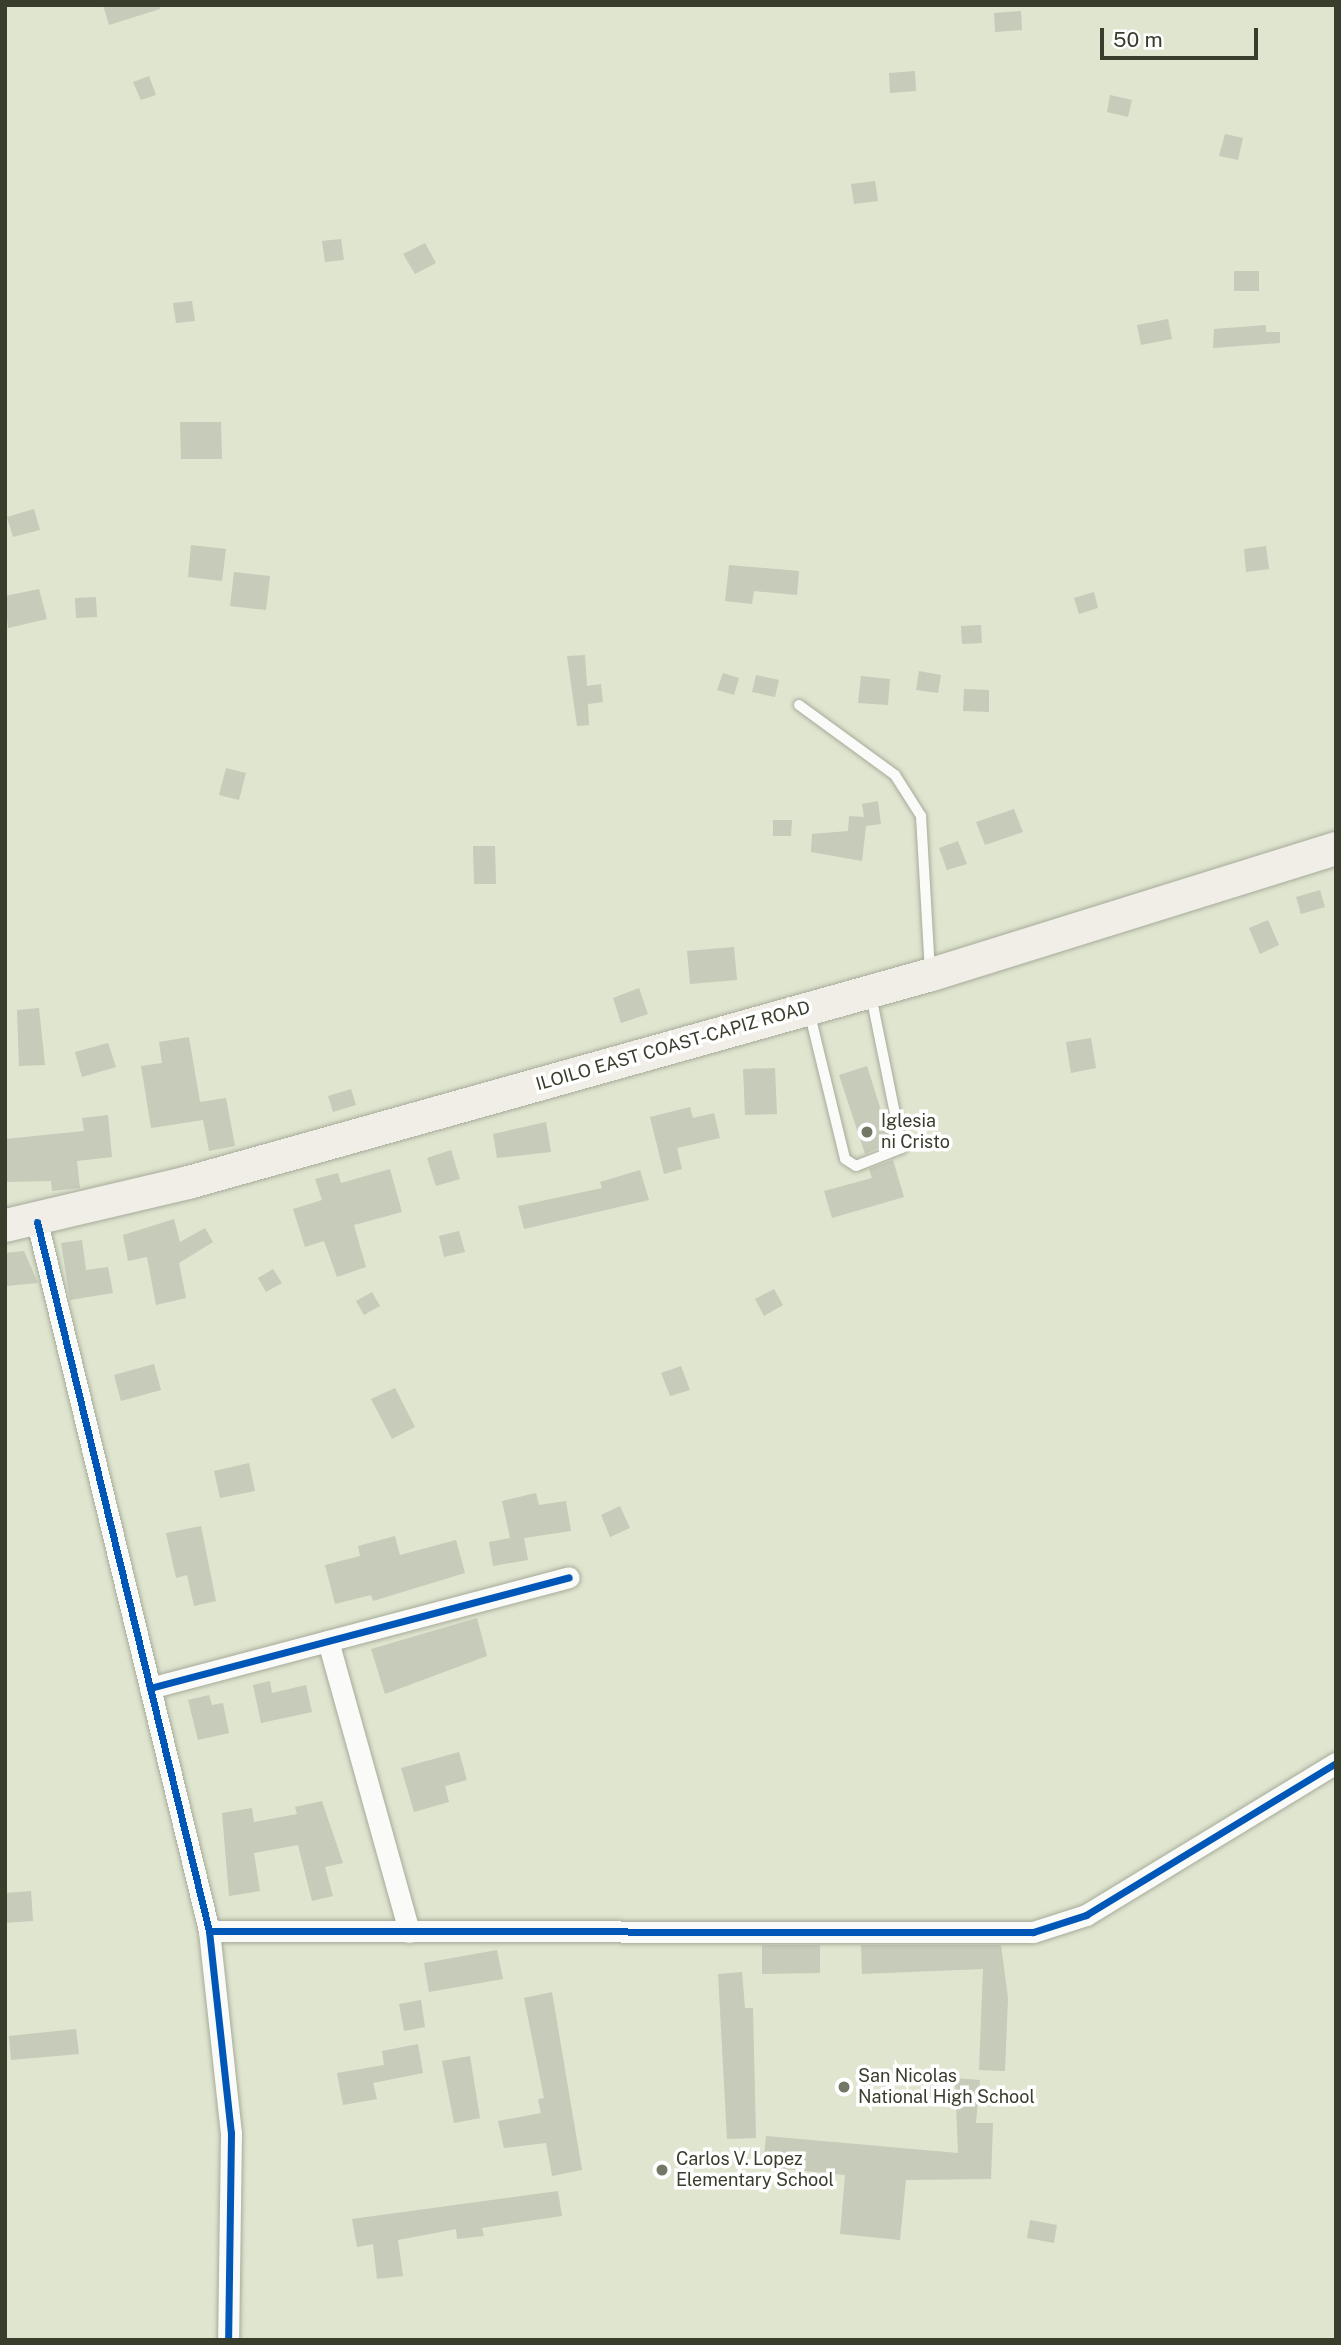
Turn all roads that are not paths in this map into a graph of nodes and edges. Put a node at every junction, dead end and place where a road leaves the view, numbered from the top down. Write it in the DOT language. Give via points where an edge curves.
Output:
graph roads {
  1 [pos="799,705"];
  2 [pos="1336,848"];
  3 [pos="931,974"];
  4 [pos="870,991"];
  5 [pos="808,1009"];
  6 [pos="21,1223"];
  7 [pos="569,1577"];
  8 [pos="328,1641"];
  9 [pos="150,1688"];
  10 [pos="1336,1763"];
  11 [pos="209,1931"];
  12 [pos="409,1932"];
  13 [pos="228,2340"];
  1 -- 3 [label="lane" via="895,775 921,816"];
  2 -- 3 [label="main road, ILOILO EAST COAST-CAPIZ ROAD"];
  3 -- 4 [label="main road, ILOILO EAST COAST-CAPIZ ROAD"];
  4 -- 5 [label="main road, ILOILO EAST COAST-CAPIZ ROAD"];
  4 -- 5 [label="lane" via="902,1148 894,1156 856,1166 845,1159"];
  5 -- 6 [label="main road, ILOILO EAST COAST-CAPIZ ROAD"];
  6 -- 9 [label="street"];
  7 -- 8 [label="street"];
  8 -- 9 [label="street"];
  8 -- 12 [label="street"];
  9 -- 11 [label="street"];
  10 -- 12 [label="street" via="1086,1915 1033,1932"];
  11 -- 12 [label="street"];
  11 -- 13 [label="street" via="231,2133"];
}
